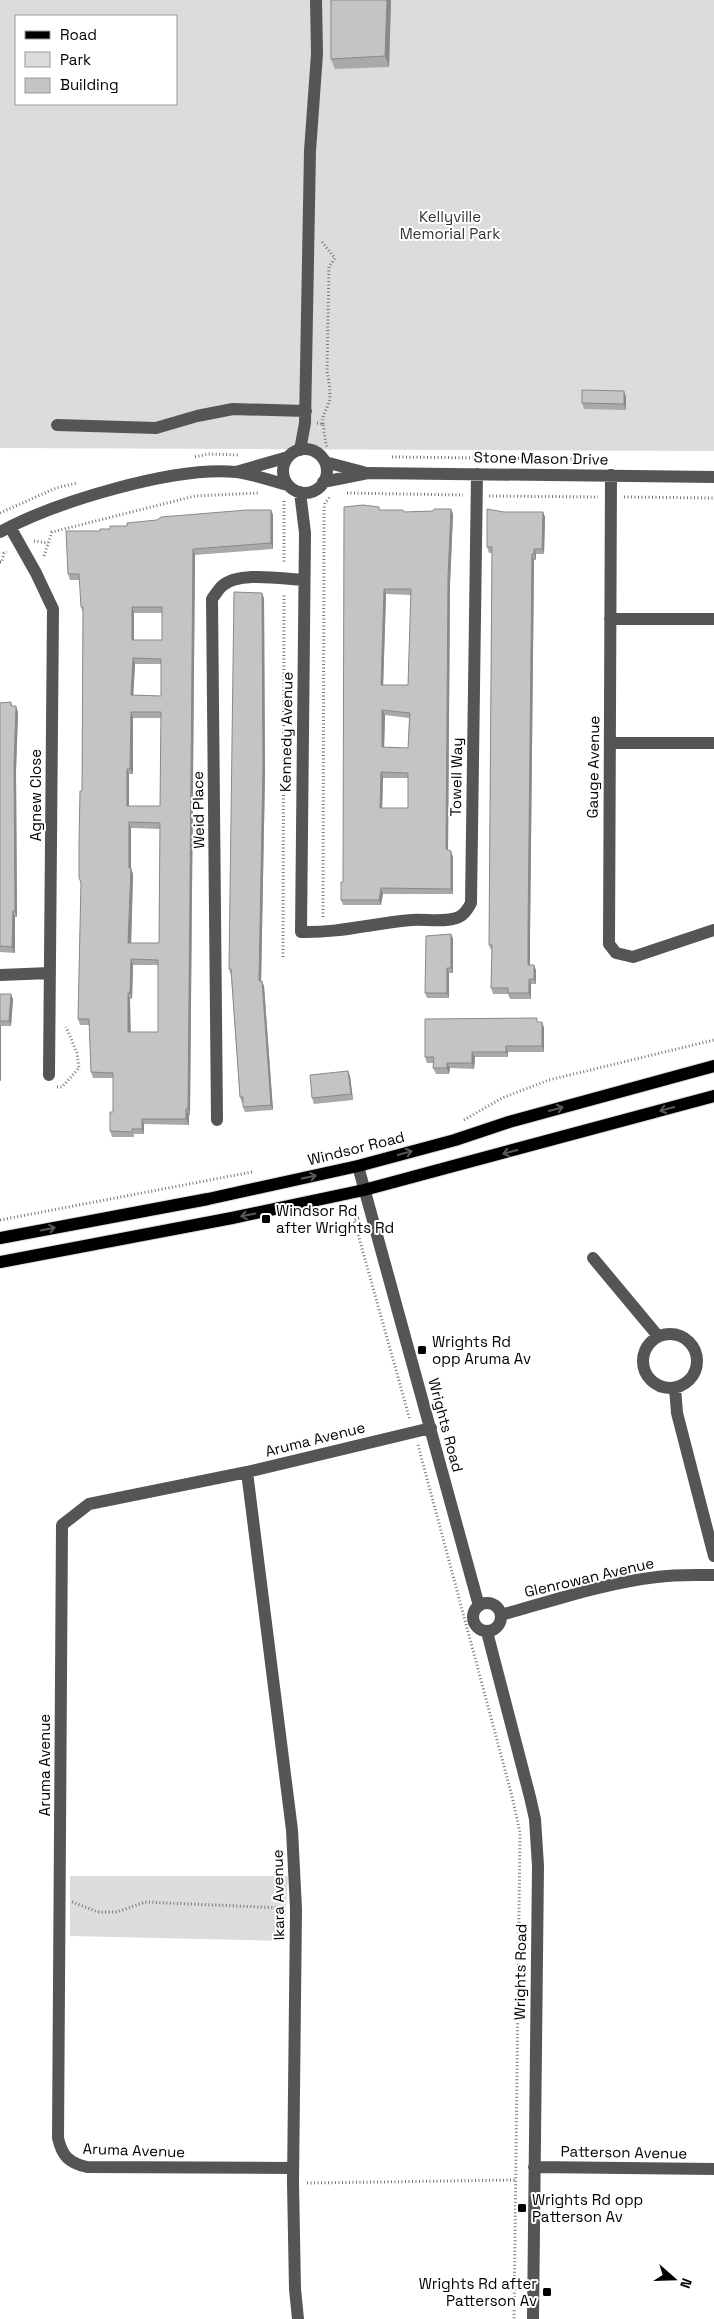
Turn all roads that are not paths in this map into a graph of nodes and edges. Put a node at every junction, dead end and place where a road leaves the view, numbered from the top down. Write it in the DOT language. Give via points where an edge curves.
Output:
graph roads {
  1 [pos="316,0"];
  2 [pos="306,417"];
  3 [pos="57,425"];
  4 [pos="306,450"];
  5 [pos="288,457"];
  6 [pos="325,462"];
  7 [pos="236,472"];
  8 [pos="368,473"];
  9 [pos="477,474"];
  10 [pos="611,475"];
  11 [pos="714,477"];
  12 [pos="323,482"];
  13 [pos="288,485"];
  14 [pos="313,491"];
  15 [pos="300,492"];
  16 [pos="5,529"];
  17 [pos="305,533"];
  18 [pos="304,580"];
  19 [pos="610,619"];
  20 [pos="714,619"];
  21 [pos="714,742"];
  22 [pos="610,743"];
  23 [pos="714,930"];
  24 [pos="301,932"];
  25 [pos="50,973"];
  26 [pos="0,975"];
  27 [pos="714,1066"];
  28 [pos="49,1075"];
  29 [pos="714,1096"];
  30 [pos="218,1120"];
  31 [pos="358,1166"];
  32 [pos="364,1190"];
  33 [pos="0,1238"];
  34 [pos="593,1258"];
  35 [pos="0,1262"];
  36 [pos="658,1336"];
  37 [pos="675,1388"];
  38 [pos="431,1428"];
  39 [pos="247,1472"];
  40 [pos="714,1556"];
  41 [pos="714,1575"];
  42 [pos="479,1606"];
  43 [pos="501,1615"];
  44 [pos="487,1632"];
  45 [pos="534,2167"];
  46 [pos="293,2168"];
  47 [pos="714,2169"];
  48 [pos="298,2319"];
  49 [pos="533,2319"];
  1 -- 2 [label="street" via="318,54 310,151"];
  2 -- 3 [label="street" via="233,409 156,428"];
  2 -- 4 [label="street"];
  4 -- 5 [label="street"];
  4 -- 6 [label="street"];
  5 -- 7 [label="street"];
  5 -- 13 [label="street" via="283,472"];
  6 -- 8 [label="street, Stone Mason Drive"];
  6 -- 12 [label="street"];
  7 -- 13 [label="street"];
  7 -- 16 [label="street" via="176,476 146,482 84,498"];
  8 -- 9 [label="street, Stone Mason Drive"];
  8 -- 12 [label="street, Stone Mason Drive"];
  9 -- 10 [label="street, Stone Mason Drive"];
  9 -- 24 [label="street, Towell Way" via="471,903 467,911 453,919"];
  10 -- 11 [label="street, Stone Mason Drive"];
  10 -- 19 [label="street, Gauge Avenue"];
  12 -- 14 [label="street"];
  13 -- 15 [label="street"];
  14 -- 15 [label="street"];
  14 -- 17 [label="street, Kennedy Avenue"];
  15 -- 17 [label="street, Kennedy Avenue"];
  16 -- 25 [label="street, Agnew Close" via="36,573 53,609"];
  17 -- 18 [label="street, Kennedy Avenue"];
  18 -- 24 [label="street, Kennedy Avenue"];
  18 -- 30 [label="street, Weid Place" via="235,579 222,586 212,599"];
  19 -- 20 [label="street"];
  19 -- 22 [label="street, Gauge Avenue"];
  21 -- 22 [label="street"];
  22 -- 23 [label="street, Gauge Avenue" via="607,937 612,949 622,956 633,957"];
  25 -- 26 [label="street"];
  25 -- 28 [label="street, Agnew Close"];
  31 -- 27 [label="main road, Windsor Road, one-way"];
  29 -- 32 [label="main road, one-way"];
  31 -- 32 [label="street, Wrights Road"];
  33 -- 31 [label="main road, Windsor Road, one-way" via="208,1199"];
  32 -- 35 [label="main road, one-way"];
  32 -- 38 [label="street, Wrights Road"];
  34 -- 36 [label="street"];
  36 -- 37 [label="street" via="646,1348 643,1365 651,1381 666,1388"];
  36 -- 37 [label="street" via="683,1336 690,1341 697,1356 697,1365 690,1380"];
  37 -- 40 [label="street" via="677,1413"];
  38 -- 39 [label="street, Aruma Avenue"];
  38 -- 42 [label="street, Wrights Road"];
  39 -- 46 [label="street, Ikara Avenue" via="292,1830 296,1909"];
  39 -- 46 [label="street, Aruma Avenue" via="89,1504 62,1525 58,2138 60,2151 66,2159 87,2167"];
  41 -- 43 [label="street, Glenrowan Avenue" via="644,1579"];
  42 -- 43 [label="street" via="490,1604"];
  42 -- 44 [label="street" via="474,1612 474,1624"];
  43 -- 44 [label="street" via="498,1626"];
  44 -- 45 [label="street, Wrights Road" via="535,1819 538,1866"];
  45 -- 47 [label="street, Patterson Avenue"];
  45 -- 49 [label="street, Wrights Road"];
  46 -- 48 [label="street, Ikara Avenue"];
}
